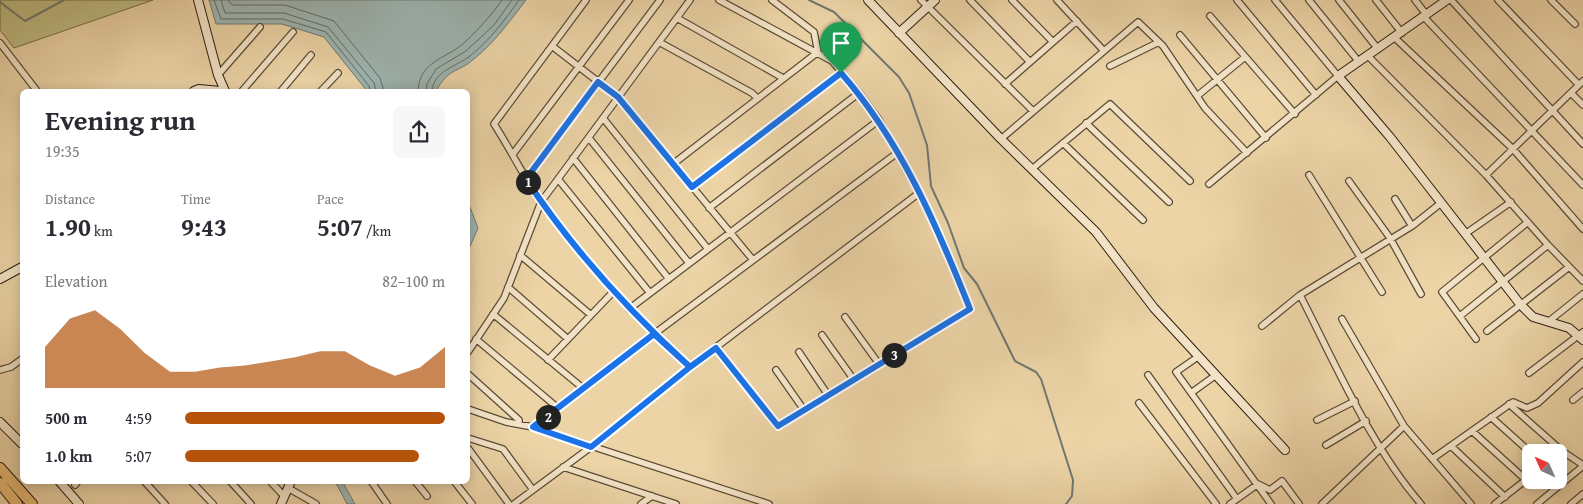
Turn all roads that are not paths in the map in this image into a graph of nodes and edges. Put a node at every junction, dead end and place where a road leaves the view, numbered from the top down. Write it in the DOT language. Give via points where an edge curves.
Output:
graph roads {
  1 [pos="198,0"];
  2 [pos="586,0"];
  3 [pos="629,0"];
  4 [pos="660,0"];
  5 [pos="690,0"];
  6 [pos="719,0"];
  7 [pos="772,0"];
  8 [pos="868,0"];
  9 [pos="922,0"];
  10 [pos="935,0"];
  11 [pos="970,0"];
  12 [pos="1012,0"];
  13 [pos="1057,0"];
  14 [pos="1237,0"];
  15 [pos="1275,0"];
  16 [pos="1309,0"];
  17 [pos="1339,0"];
  18 [pos="1376,0"];
  19 [pos="1415,0"];
  20 [pos="1447,0"];
  21 [pos="1451,0"];
  22 [pos="1498,0"];
  23 [pos="1552,0"];
  24 [pos="928,6"];
  25 [pos="1424,15"];
  26 [pos="1210,16"];
  27 [pos="677,18"];
  28 [pos="1077,21"];
  29 [pos="1575,24"];
  30 [pos="260,27"];
  31 [pos="293,32"];
  32 [pos="898,33"];
  33 [pos="1402,33"];
  34 [pos="1180,35"];
  35 [pos="1395,38"];
  36 [pos="659,42"];
  37 [pos="1054,42"];
  38 [pos="1160,42"];
  39 [pos="0,43"];
  40 [pos="552,46"];
  41 [pos="1378,49"];
  42 [pos="1104,51"];
  43 [pos="818,52"];
  44 [pos="310,55"];
  45 [pos="1245,56"];
  46 [pos="1368,56"];
  47 [pos="1030,62"];
  48 [pos="1359,62"];
  49 [pos="1110,66"];
  50 [pos="580,68"];
  51 [pos="338,73"];
  52 [pos="841,73"];
  53 [pos="218,75"];
  54 [pos="1338,76"];
  55 [pos="783,78"];
  56 [pos="1217,80"];
  57 [pos="598,82"];
  58 [pos="1581,83"];
  59 [pos="1006,84"];
  60 [pos="35,89"];
  61 [pos="224,89"];
  62 [pos="244,89"];
  63 [pos="283,89"];
  64 [pos="323,89"];
  65 [pos="859,93"];
  66 [pos="1571,93"];
  67 [pos="1316,95"];
  68 [pos="1197,96"];
  69 [pos="618,97"];
  70 [pos="757,98"];
  71 [pos="1583,106"];
  72 [pos="1553,110"];
  73 [pos="1033,111"];
  74 [pos="1295,114"];
  75 [pos="603,118"];
  76 [pos="879,120"];
  77 [pos="1086,123"];
  78 [pos="1532,129"];
  79 [pos="589,138"];
  80 [pos="1266,138"];
  81 [pos="1001,139"];
  82 [pos="1063,143"];
  83 [pos="1583,144"];
  84 [pos="1513,149"];
  85 [pos="896,153"];
  86 [pos="1247,153"];
  87 [pos="514,154"];
  88 [pos="574,158"];
  89 [pos="673,164"];
  90 [pos="1032,169"];
  91 [pos="1309,175"];
  92 [pos="1486,175"];
  93 [pos="526,179"];
  94 [pos="558,179"];
  95 [pos="1190,181"];
  96 [pos="1349,181"];
  97 [pos="1209,184"];
  98 [pos="1583,185"];
  99 [pos="692,187"];
  100 [pos="919,193"];
  101 [pos="1395,199"];
  102 [pos="541,202"];
  103 [pos="1169,202"];
  104 [pos="1511,202"];
  105 [pos="1441,203"];
  106 [pos="709,208"];
  107 [pos="1143,220"];
  108 [pos="1528,222"];
  109 [pos="1412,226"];
  110 [pos="1583,229"];
  111 [pos="730,233"];
  112 [pos="1465,234"];
  113 [pos="1390,238"];
  114 [pos="1548,246"];
  115 [pos="708,249"];
  116 [pos="520,255"];
  117 [pos="1362,258"];
  118 [pos="1483,258"];
  119 [pos="753,260"];
  120 [pos="689,263"];
  121 [pos="1569,267"];
  122 [pos="20,268"];
  123 [pos="0,279"];
  124 [pos="669,279"];
  125 [pos="1502,281"];
  126 [pos="1583,281"];
  127 [pos="508,287"];
  128 [pos="613,292"];
  129 [pos="1382,292"];
  130 [pos="650,293"];
  131 [pos="1421,294"];
  132 [pos="1583,294"];
  133 [pos="1300,295"];
  134 [pos="1520,304"];
  135 [pos="629,309"];
  136 [pos="493,314"];
  137 [pos="591,315"];
  138 [pos="1460,316"];
  139 [pos="845,317"];
  140 [pos="1342,318"];
  141 [pos="1548,322"];
  142 [pos="1262,326"];
  143 [pos="1487,331"];
  144 [pos="654,334"];
  145 [pos="822,335"];
  146 [pos="1582,335"];
  147 [pos="476,339"];
  148 [pos="568,339"];
  149 [pos="1476,339"];
  150 [pos="716,348"];
  151 [pos="470,349"];
  152 [pos="799,352"];
  153 [pos="1199,356"];
  154 [pos="20,360"];
  155 [pos="548,360"];
  156 [pos="1583,362"];
  157 [pos="879,364"];
  158 [pos="690,367"];
  159 [pos="0,370"];
  160 [pos="776,370"];
  161 [pos="1529,373"];
  162 [pos="1148,375"];
  163 [pos="1216,375"];
  164 [pos="470,376"];
  165 [pos="854,380"];
  166 [pos="584,389"];
  167 [pos="1583,392"];
  168 [pos="1191,393"];
  169 [pos="828,395"];
  170 [pos="1573,400"];
  171 [pos="1354,401"];
  172 [pos="1139,403"];
  173 [pos="1509,404"];
  174 [pos="558,408"];
  175 [pos="470,410"];
  176 [pos="804,410"];
  177 [pos="1491,417"];
  178 [pos="1317,420"];
  179 [pos="1366,421"];
  180 [pos="0,422"];
  181 [pos="519,424"];
  182 [pos="1404,426"];
  183 [pos="533,427"];
  184 [pos="1472,431"];
  185 [pos="470,439"];
  186 [pos="20,442"];
  187 [pos="1551,444"];
  188 [pos="1326,445"];
  189 [pos="1522,445"];
  190 [pos="1450,446"];
  191 [pos="591,447"];
  192 [pos="1380,448"];
  193 [pos="1285,450"];
  194 [pos="470,451"];
  195 [pos="1568,457"];
  196 [pos="1432,459"];
  197 [pos="1583,465"];
  198 [pos="563,467"];
  199 [pos="0,468"];
  200 [pos="1522,476"];
  201 [pos="0,483"];
  202 [pos="1522,483"];
  203 [pos="62,484"];
  204 [pos="147,484"];
  205 [pos="194,484"];
  206 [pos="233,484"];
  207 [pos="272,484"];
  208 [pos="373,484"];
  209 [pos="418,484"];
  210 [pos="456,484"];
  211 [pos="1258,484"];
  212 [pos="289,485"];
  213 [pos="533,490"];
  214 [pos="1583,494"];
  215 [pos="427,496"];
  216 [pos="652,496"];
  217 [pos="1505,497"];
  218 [pos="1237,498"];
  219 [pos="282,500"];
  220 [pos="1327,503"];
  221 [pos="17,504"];
  222 [pos="32,504"];
  223 [pos="79,504"];
  224 [pos="165,504"];
  225 [pos="213,504"];
  226 [pos="251,504"];
  227 [pos="316,504"];
  228 [pos="387,504"];
  229 [pos="472,504"];
  230 [pos="509,504"];
  231 [pos="514,504"];
  232 [pos="641,504"];
  233 [pos="676,504"];
  234 [pos="769,504"];
  235 [pos="1216,504"];
  236 [pos="1230,504"];
  237 [pos="1271,504"];
  238 [pos="1299,504"];
  239 [pos="1421,504"];
  240 [pos="1471,504"];
  241 [pos="1495,504"];
  242 [pos="1537,504"];
  243 [pos="1571,504"];
  1 -- 53 [label="street"];
  2 -- 40 [label="street"];
  3 -- 50 [label="street"];
  4 -- 57 [label="street"];
  5 -- 27 [label="street"];
  6 -- 43 [label="street"];
  7 -- 43 [label="street" via="814,32"];
  8 -- 32 [label="street"];
  9 -- 24 [label="street"];
  10 -- 24 [label="street"];
  11 -- 47 [label="street"];
  12 -- 37 [label="street"];
  13 -- 28 [label="street"];
  14 -- 67 [label="street"];
  15 -- 54 [label="street"];
  16 -- 48 [label="street"];
  17 -- 41 [label="street"];
  18 -- 33 [label="street"];
  19 -- 25 [label="street"];
  20 -- 25 [label="street"];
  21 -- 72 [label="street"];
  22 -- 58 [label="street"];
  23 -- 29 [label="street"];
  24 -- 32 [label="street"];
  24 -- 59 [label="street"];
  25 -- 33 [label="street"];
  25 -- 78 [label="street"];
  26 -- 45 [label="street"];
  27 -- 36 [label="street"];
  27 -- 55 [label="street"];
  28 -- 37 [label="street"];
  28 -- 42 [label="street"];
  30 -- 53 [label="street"];
  31 -- 62 [label="street"];
  32 -- 81 [label="street"];
  33 -- 35 [label="street"];
  34 -- 56 [label="street"];
  35 -- 41 [label="street"];
  35 -- 84 [label="street"];
  36 -- 69 [label="street"];
  36 -- 70 [label="street"];
  37 -- 47 [label="street"];
  38 -- 42 [label="street" via="1138,22"];
  38 -- 49 [label="street"];
  38 -- 68 [label="street"];
  39 -- 60 [label="street"];
  40 -- 50 [label="street"];
  40 -- 87 [label="street" via="494,124"];
  41 -- 46 [label="street"];
  42 -- 73 [label="street"];
  43 -- 52 [label="street" via="832,61"];
  43 -- 55 [label="street"];
  44 -- 63 [label="street"];
  45 -- 56 [label="street"];
  45 -- 74 [label="street"];
  46 -- 48 [label="street"];
  46 -- 92 [label="street"];
  47 -- 59 [label="street"];
  48 -- 54 [label="street"];
  50 -- 57 [label="street"];
  50 -- 87 [label="street"];
  51 -- 64 [label="street"];
  52 -- 65 [label="street"];
  52 -- 99 [label="street"];
  53 -- 61 [label="street"];
  54 -- 67 [label="street"];
  54 -- 105 [label="street"];
  55 -- 70 [label="street"];
  56 -- 68 [label="street"];
  56 -- 80 [label="street"];
  57 -- 69 [label="street"];
  57 -- 93 [label="street"];
  58 -- 66 [label="street"];
  59 -- 73 [label="street"];
  65 -- 76 [label="street"];
  65 -- 106 [label="street"];
  66 -- 71 [label="street"];
  66 -- 72 [label="street"];
  67 -- 74 [label="street"];
  68 -- 86 [label="street"];
  69 -- 75 [label="street"];
  69 -- 89 [label="street"];
  70 -- 89 [label="street"];
  72 -- 78 [label="street"];
  72 -- 83 [label="street"];
  73 -- 81 [label="street"];
  74 -- 80 [label="street"];
  75 -- 79 [label="street"];
  75 -- 115 [label="street"];
  76 -- 85 [label="street"];
  76 -- 111 [label="street"];
  77 -- 82 [label="street"];
  77 -- 95 [label="street" via="1110,104"];
  77 -- 103 [label="street"];
  78 -- 84 [label="street"];
  78 -- 98 [label="street"];
  79 -- 88 [label="street"];
  79 -- 120 [label="street"];
  80 -- 86 [label="street"];
  81 -- 90 [label="street"];
  82 -- 90 [label="street"];
  82 -- 107 [label="street"];
  84 -- 92 [label="street"];
  84 -- 110 [label="street"];
  85 -- 100 [label="street"];
  85 -- 119 [label="street"];
  86 -- 97 [label="street"];
  87 -- 93 [label="street"];
  88 -- 94 [label="street"];
  88 -- 124 [label="street"];
  89 -- 99 [label="street"];
  90 -- 153 [label="street" via="1096,232 1154,308"];
  91 -- 117 [label="street"];
  92 -- 104 [label="street"];
  93 -- 102 [label="street"];
  94 -- 102 [label="street"];
  94 -- 130 [label="street"];
  96 -- 113 [label="street"];
  99 -- 106 [label="street"];
  100 -- 150 [label="street"];
  100 -- 157 [label="street" via="970,309"];
  101 -- 109 [label="street"];
  102 -- 116 [label="street"];
  102 -- 128 [label="street"];
  104 -- 108 [label="street"];
  104 -- 112 [label="street"];
  105 -- 109 [label="street"];
  105 -- 112 [label="street"];
  106 -- 111 [label="street"];
  108 -- 114 [label="street"];
  108 -- 118 [label="street"];
  109 -- 113 [label="street"];
  111 -- 115 [label="street"];
  111 -- 119 [label="street"];
  112 -- 118 [label="street"];
  113 -- 117 [label="street"];
  113 -- 131 [label="street"];
  114 -- 121 [label="street"];
  114 -- 125 [label="street"];
  115 -- 120 [label="street"];
  116 -- 127 [label="street"];
  116 -- 137 [label="street"];
  117 -- 129 [label="street"];
  117 -- 133 [label="street"];
  118 -- 125 [label="street"];
  118 -- 138 [label="street" via="1442,292"];
  119 -- 144 [label="street"];
  120 -- 124 [label="street"];
  121 -- 126 [label="street"];
  121 -- 134 [label="street"];
  122 -- 123 [label="street"];
  124 -- 130 [label="street"];
  125 -- 134 [label="street"];
  125 -- 138 [label="street"];
  127 -- 136 [label="street"];
  127 -- 148 [label="street"];
  128 -- 135 [label="street"];
  128 -- 137 [label="street"];
  130 -- 135 [label="street"];
  132 -- 141 [label="street"];
  133 -- 142 [label="street"];
  133 -- 171 [label="street"];
  134 -- 141 [label="street" via="1533,318"];
  134 -- 143 [label="street"];
  135 -- 144 [label="street"];
  136 -- 147 [label="street"];
  136 -- 155 [label="street"];
  137 -- 148 [label="street"];
  138 -- 149 [label="street"];
  139 -- 157 [label="street"];
  140 -- 182 [label="street"];
  141 -- 146 [label="street"];
  144 -- 158 [label="street"];
  144 -- 166 [label="street"];
  145 -- 165 [label="street"];
  146 -- 161 [label="street"];
  147 -- 151 [label="street"];
  147 -- 174 [label="street"];
  148 -- 155 [label="street"];
  150 -- 158 [label="street"];
  150 -- 176 [label="street" via="778,426"];
  152 -- 169 [label="street"];
  153 -- 163 [label="street"];
  153 -- 168 [label="street" via="1176,372"];
  154 -- 159 [label="street"];
  155 -- 166 [label="street"];
  156 -- 173 [label="street" via="1538,403 1527,408 1512,402"];
  157 -- 165 [label="street"];
  158 -- 191 [label="street"];
  160 -- 176 [label="street"];
  162 -- 218 [label="street"];
  163 -- 168 [label="street"];
  163 -- 193 [label="street"];
  164 -- 181 [label="street" via="519,420"];
  165 -- 169 [label="street"];
  166 -- 174 [label="street"];
  167 -- 170 [label="street"];
  168 -- 211 [label="street"];
  169 -- 176 [label="street"];
  171 -- 178 [label="street"];
  171 -- 179 [label="street"];
  172 -- 235 [label="street"];
  173 -- 177 [label="street"];
  173 -- 187 [label="street"];
  174 -- 183 [label="street"];
  175 -- 181 [label="street"];
  177 -- 184 [label="street"];
  177 -- 189 [label="street"];
  179 -- 188 [label="street"];
  179 -- 192 [label="street"];
  180 -- 186 [label="street"];
  181 -- 183 [label="street"];
  182 -- 192 [label="street"];
  182 -- 196 [label="street"];
  183 -- 191 [label="street"];
  184 -- 190 [label="street"];
  184 -- 200 [label="street"];
  185 -- 213 [label="street" via="503,449"];
  190 -- 196 [label="street"];
  190 -- 217 [label="street"];
  191 -- 198 [label="street"];
  191 -- 234 [label="street"];
  192 -- 220 [label="street"];
  192 -- 239 [label="street" via="1399,479"];
  194 -- 230 [label="street"];
  195 -- 197 [label="street"];
  196 -- 240 [label="street"];
  197 -- 242 [label="street"];
  198 -- 213 [label="street"];
  198 -- 216 [label="street"];
  199 -- 222 [label="highway"];
  201 -- 221 [label="highway"];
  202 -- 217 [label="street"];
  203 -- 223 [label="street"];
  204 -- 224 [label="street"];
  205 -- 225 [label="street"];
  206 -- 226 [label="street"];
  207 -- 219 [label="street"];
  208 -- 228 [label="street"];
  209 -- 215 [label="street"];
  210 -- 229 [label="street"];
  211 -- 218 [label="street"];
  211 -- 237 [label="street"];
  211 -- 238 [label="street" via="1270,490 1282,482"];
  212 -- 219 [label="street"];
  212 -- 227 [label="street"];
  213 -- 231 [label="street"];
  214 -- 243 [label="street"];
  216 -- 232 [label="street"];
  216 -- 233 [label="street"];
  217 -- 241 [label="street"];
  218 -- 236 [label="street"];
}
